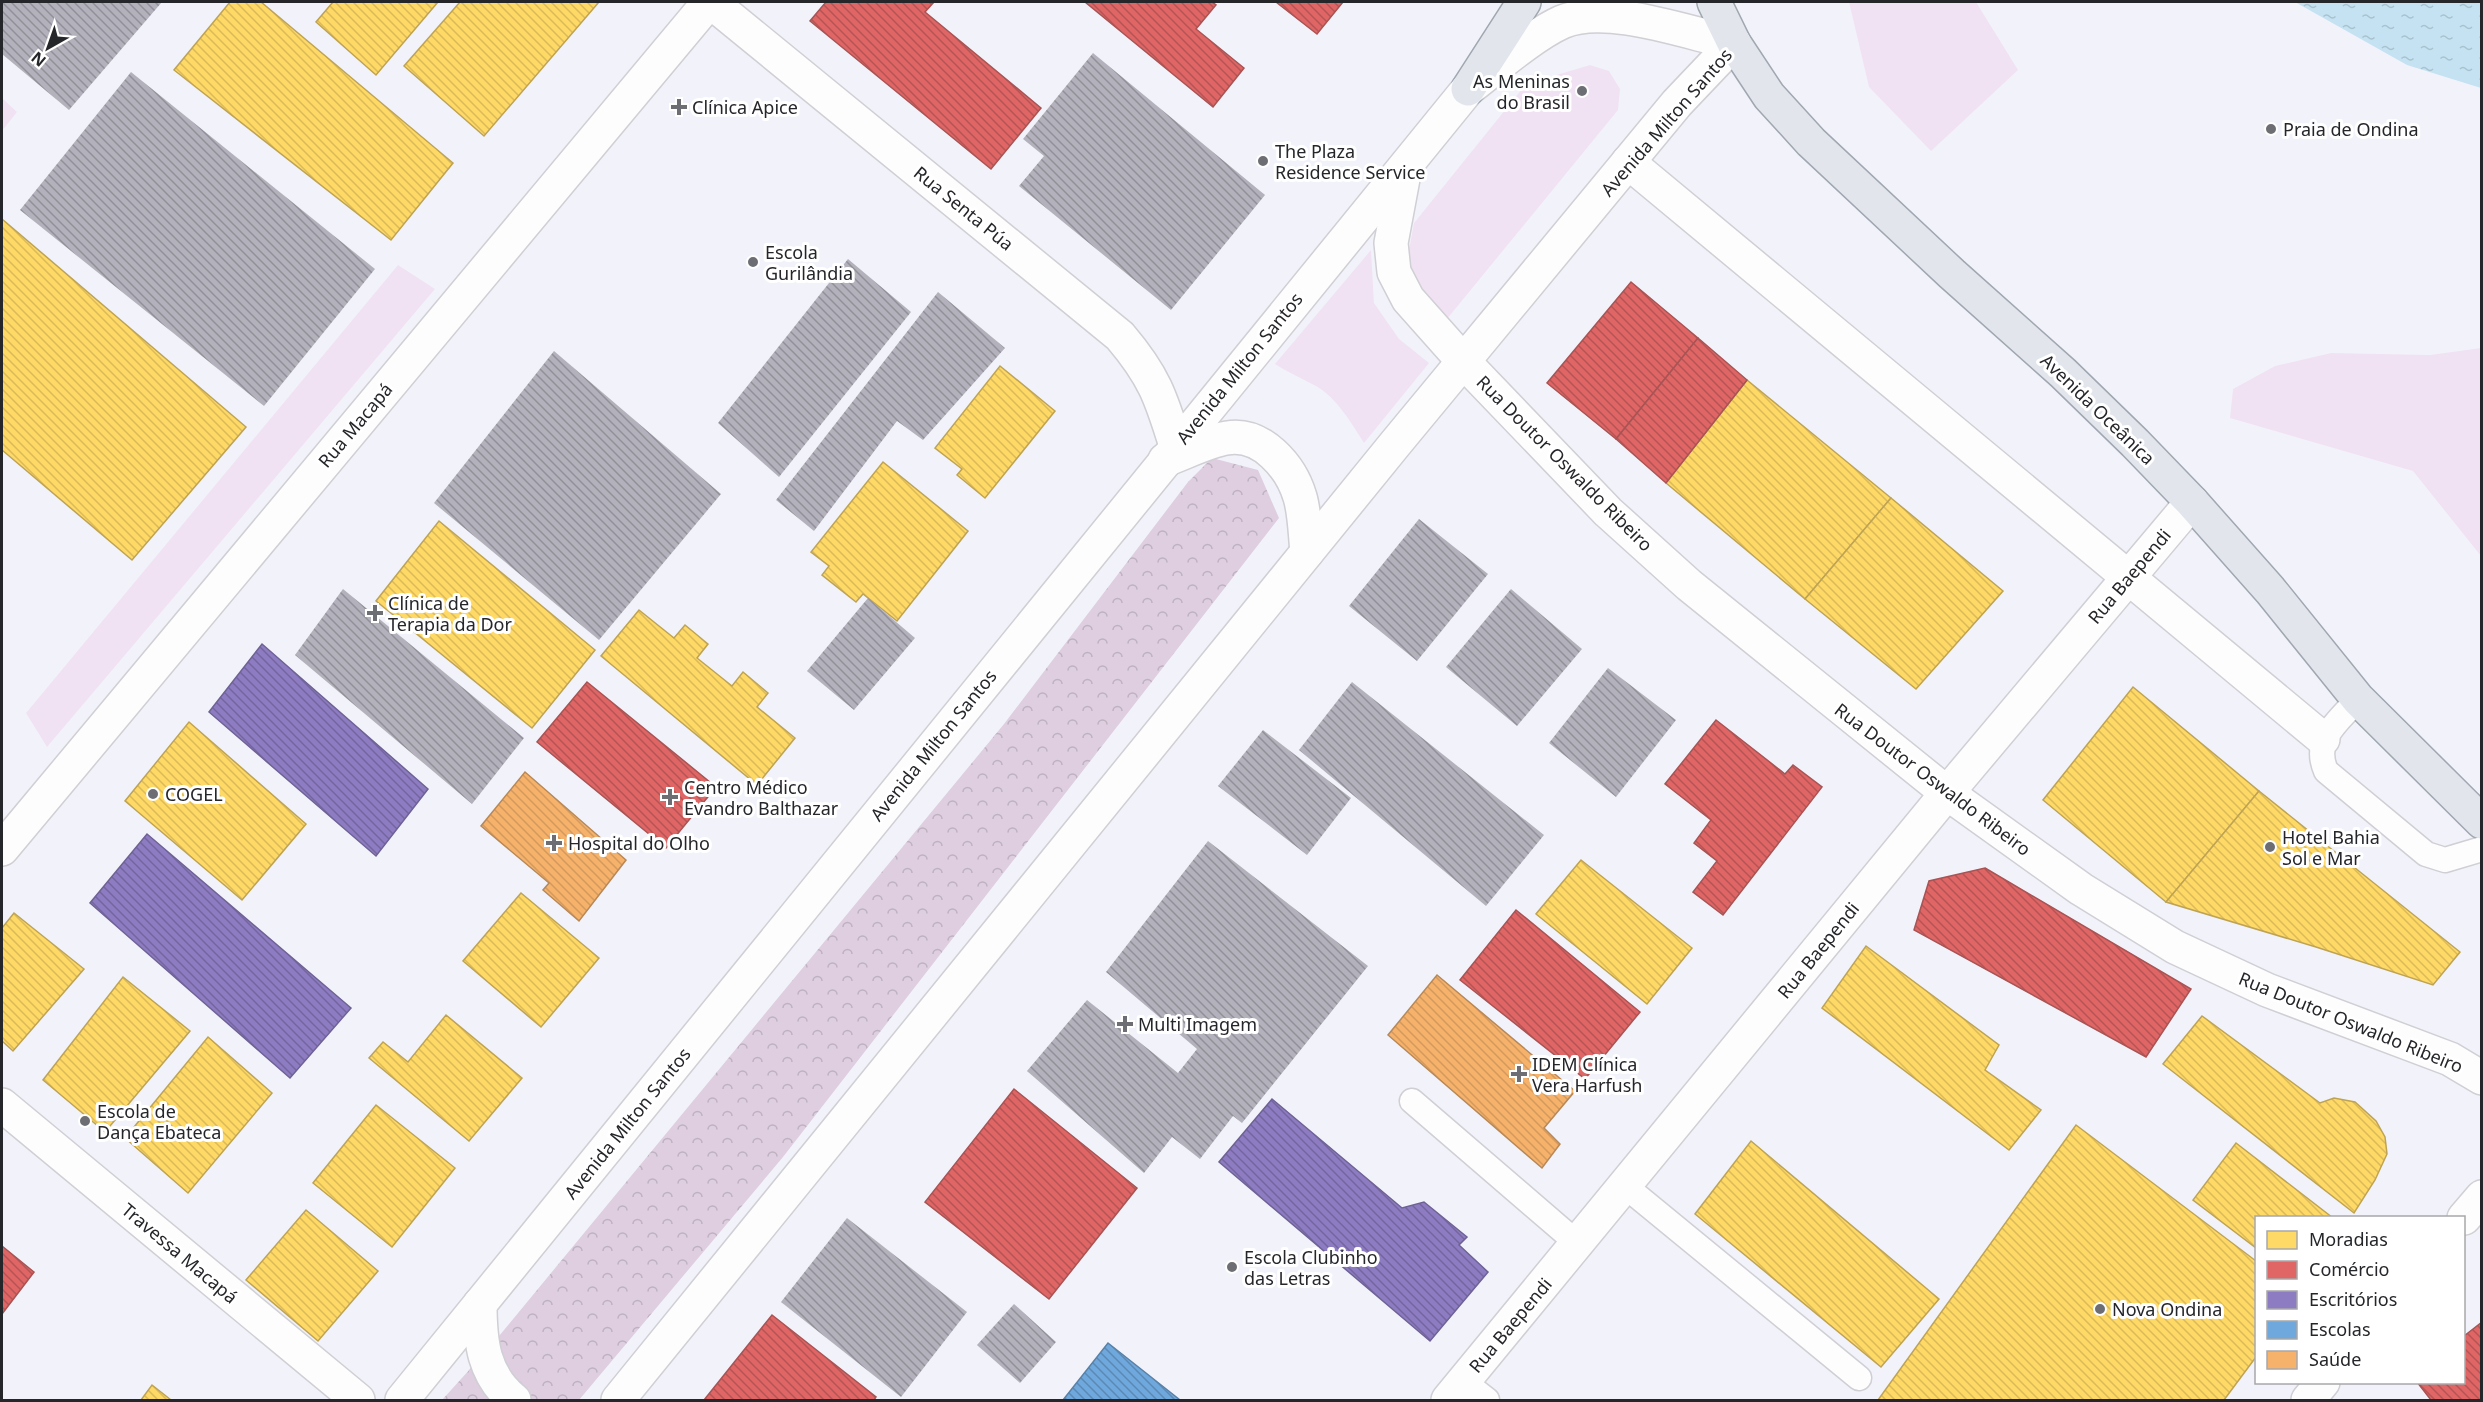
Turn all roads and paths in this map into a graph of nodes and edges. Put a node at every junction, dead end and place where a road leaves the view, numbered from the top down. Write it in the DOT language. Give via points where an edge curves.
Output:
graph roads {
  1 [pos="710,2"];
  2 [pos="1524,2"];
  3 [pos="1714,2"];
  4 [pos="1734,43"];
  5 [pos="1468,89"];
  6 [pos="1628,162"];
  7 [pos="1406,163"];
  8 [pos="1464,362"];
  9 [pos="1171,453"];
  10 [pos="2192,502"];
  11 [pos="1307,552"];
  12 [pos="2128,575"];
  13 [pos="2358,699"];
  14 [pos="2323,739"];
  15 [pos="1947,793"];
  16 [pos="2481,822"];
  17 [pos="2,849"];
  18 [pos="2481,849"];
  19 [pos="2481,1078"];
  20 [pos="1413,1101"];
  21 [pos="2,1105"];
  22 [pos="1625,1186"];
  23 [pos="2481,1197"];
  24 [pos="2465,1216"];
  25 [pos="1577,1244"];
  26 [pos="480,1304"];
  27 [pos="1859,1378"];
  28 [pos="1466,1394"];
  29 [pos="358,1401"];
  30 [pos="402,1401"];
  31 [pos="514,1401"];
  32 [pos="618,1401"];
  1 -- 9 [label="main road, Rua Senta Púa" via="1120,336 1144,364 1155,386"];
  1 -- 17 [label="main road, Rua Macapá"];
  2 -- 5 [label="main road"];
  3 -- 4 [label="main road, Avenida Oceânica"];
  4 -- 5 [label="main road, Avenida Milton Santos" via="1622,17 1588,16 1562,22"];
  4 -- 6 [label="main road, Avenida Milton Santos"];
  4 -- 10 [label="main road, Avenida Oceânica" via="1769,96 1810,142 2063,373"];
  5 -- 7 [label="main road, Avenida Milton Santos"];
  6 -- 8 [label="main road, Avenida Milton Santos"];
  6 -- 12 [label="main road"];
  7 -- 8 [label="main road, Rua Doutor Oswaldo Ribeiro" via="1391,243 1394,272 1408,299"];
  7 -- 9 [label="main road, Avenida Milton Santos"];
  8 -- 11 [label="main road, Avenida Milton Santos"];
  8 -- 15 [label="main road, Rua Doutor Oswaldo Ribeiro" via="1608,512 1681,578"];
  9 -- 11 [label="main road" via="1227,438 1248,439 1274,453 1290,472 1301,498"];
  9 -- 26 [label="main road, Avenida Milton Santos"];
  10 -- 12 [label="main road, Rua Baependi"];
  10 -- 13 [label="main road, Avenida Oceânica"];
  11 -- 32 [label="main road, Avenida Milton Santos"];
  12 -- 14 [label="main road"];
  12 -- 15 [label="main road, Rua Baependi"];
  13 -- 14 [label="lane"];
  13 -- 16 [label="main road, Avenida Oceânica"];
  14 -- 18 [label="lane" via="2320,756 2326,771 2426,854 2445,860"];
  15 -- 19 [label="main road, Rua Doutor Oswaldo Ribeiro" via="2081,889 2175,948 2267,990 2450,1059"];
  15 -- 22 [label="main road, Rua Baependi"];
  20 -- 25 [label="lane"];
  21 -- 29 [label="main road, Travessa Macapá"];
  22 -- 25 [label="main road, Rua Baependi"];
  22 -- 27 [label="lane"];
  23 -- 24 [label="main road"];
  25 -- 28 [label="main road, Rua Baependi"];
  26 -- 30 [label="main road, Avenida Milton Santos"];
  26 -- 31 [label="main road" via="480,1337 488,1370"];
}
